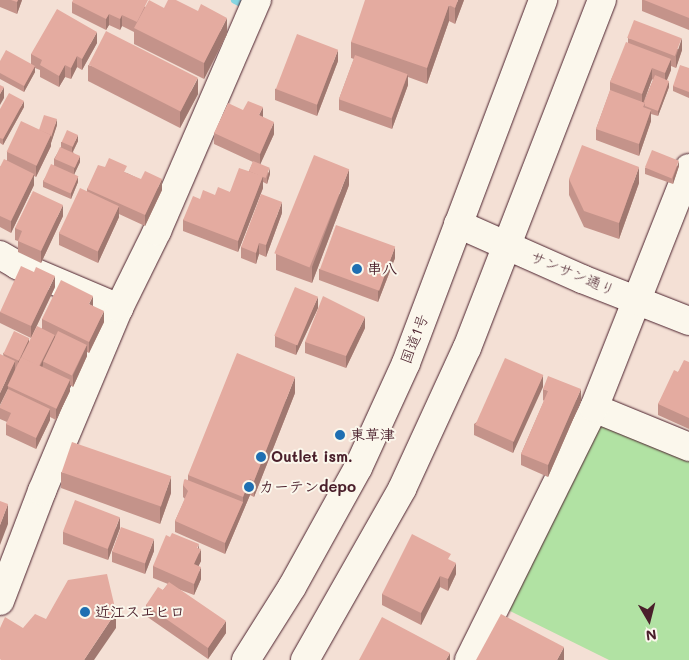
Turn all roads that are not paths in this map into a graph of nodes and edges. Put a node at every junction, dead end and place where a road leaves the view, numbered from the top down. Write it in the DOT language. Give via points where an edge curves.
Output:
graph roads {
  1 [pos="257,0"];
  2 [pos="543,0"];
  3 [pos="602,0"];
  4 [pos="689,168"];
  5 [pos="458,224"];
  6 [pos="508,244"];
  7 [pos="0,255"];
  8 [pos="636,300"];
  9 [pos="119,308"];
  10 [pos="689,321"];
  11 [pos="594,408"];
  12 [pos="689,447"];
  13 [pos="0,602"];
  14 [pos="246,660"];
  15 [pos="305,660"];
  16 [pos="469,660"];
  1 -- 9 [label="main road" via="157,230"];
  2 -- 5 [label="main road, 国道1号"];
  3 -- 6 [label="main road"];
  4 -- 8 [label="main road"];
  5 -- 6 [label="main road, サンサン通り"];
  5 -- 14 [label="main road, 国道1号" via="406,363 358,468 292,587"];
  6 -- 8 [label="main road, サンサン通り"];
  6 -- 15 [label="main road" via="467,348 402,489"];
  7 -- 9 [label="main road"];
  8 -- 10 [label="main road, サンサン通り"];
  8 -- 11 [label="main road"];
  9 -- 13 [label="main road" via="42,491"];
  11 -- 12 [label="main road"];
  11 -- 16 [label="main road"];
}
